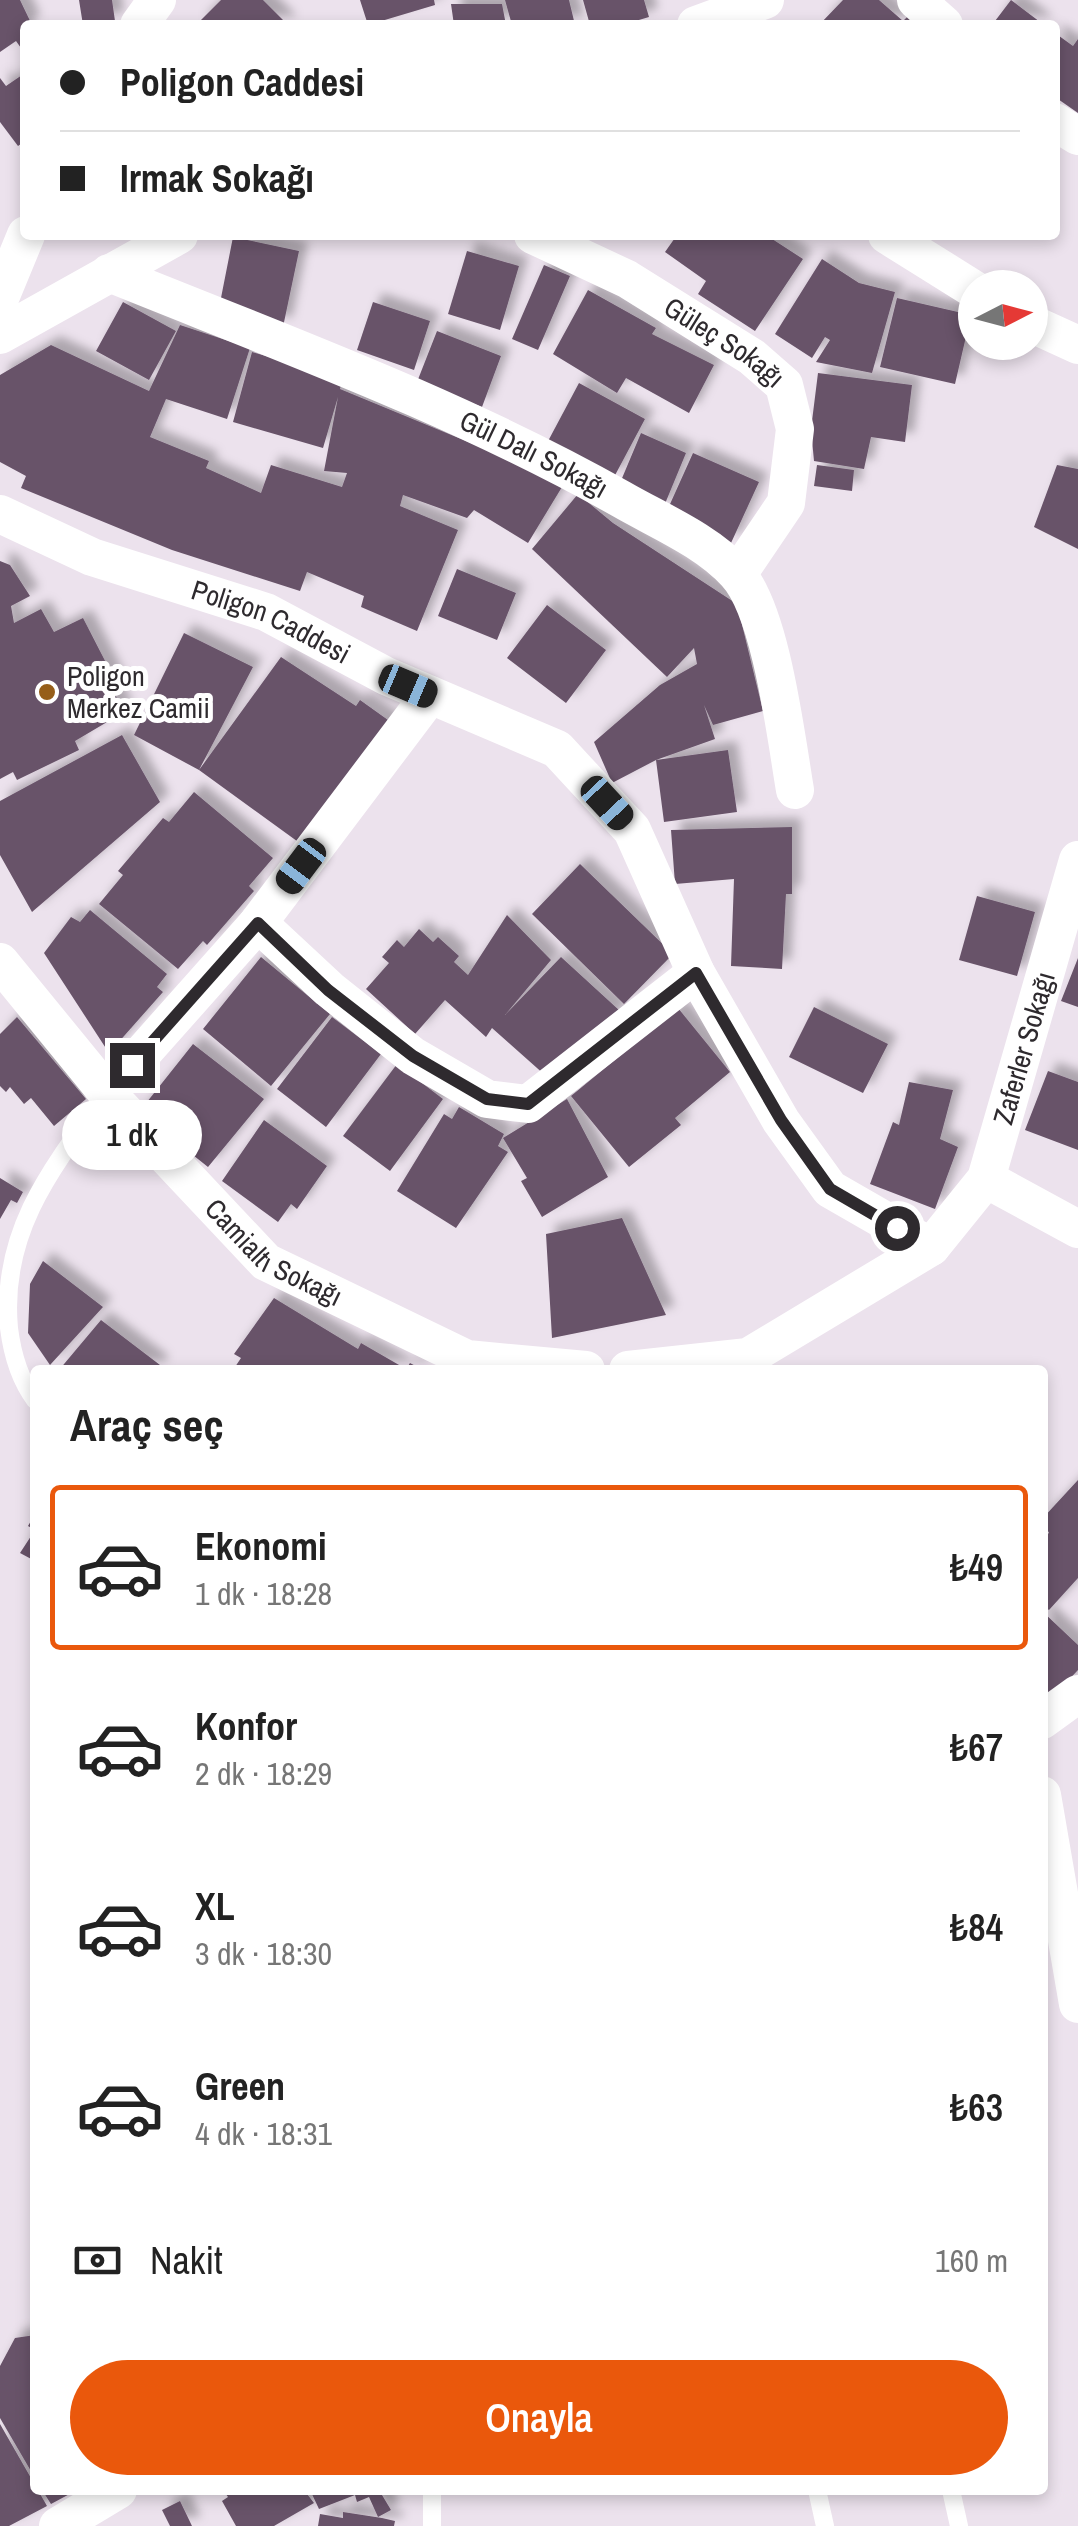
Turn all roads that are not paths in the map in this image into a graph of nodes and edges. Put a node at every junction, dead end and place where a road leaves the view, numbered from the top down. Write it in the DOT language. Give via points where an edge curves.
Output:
graph roads {
  1 [pos="765,0"];
  2 [pos="916,0"];
  3 [pos="710,20"];
  4 [pos="938,20"];
  5 [pos="24,240"];
  6 [pos="170,240"];
  7 [pos="543,240"];
  8 [pos="896,240"];
  9 [pos="109,274"];
  10 [pos="958,279"];
  11 [pos="0,298"];
  12 [pos="1048,331"];
  13 [pos="0,334"];
  14 [pos="1078,345"];
  15 [pos="0,514"];
  16 [pos="738,574"];
  17 [pos="430,695"];
  18 [pos="796,790"];
  19 [pos="1078,860"];
  20 [pos="258,923"];
  21 [pos="0,962"];
  22 [pos="696,973"];
  23 [pos="107,1093"];
  24 [pos="986,1179"];
  25 [pos="1078,1229"];
  26 [pos="931,1247"];
  27 [pos="753,1364"];
  28 [pos="532,1365"];
  29 [pos="30,1388"];
  30 [pos="1078,1694"];
  31 [pos="1048,1716"];
  32 [pos="1048,1830"];
  33 [pos="1078,2004"];
  34 [pos="110,2495"];
  35 [pos="432,2495"];
  36 [pos="818,2495"];
  37 [pos="952,2495"];
  38 [pos="58,2526"];
  39 [pos="432,2526"];
  40 [pos="825,2526"];
  41 [pos="959,2526"];
  1 -- 3 [label="street"];
  2 -- 4 [label="street"];
  5 -- 11 [label="street"];
  6 -- 9 [label="street"];
  7 -- 16 [label="street, Güleç Sokağı" via="627,280 784,385 795,429 786,504"];
  8 -- 10 [label="street"];
  9 -- 13 [label="street"];
  9 -- 16 [label="street, Gül Dalı Sokağı" via="438,406 580,476 696,542"];
  12 -- 14 [label="street"];
  15 -- 17 [label="street, Poligon Caddesi" via="92,557 266,612"];
  16 -- 18 [label="street, Gül Dalı Sokağı" via="769,645"];
  17 -- 20 [label="street"];
  17 -- 22 [label="street, Poligon Caddesi" via="557,749 632,830"];
  19 -- 24 [label="street, Zaferler Sokağı"];
  20 -- 22 [label="street" via="328,990 413,1056 487,1099 528,1104"];
  20 -- 23 [label="street"];
  21 -- 23 [label="street, Camialtı Sokağı"];
  22 -- 26 [label="street, Poligon Caddesi" via="781,1120 830,1189"];
  23 -- 28 [label="street, Camialtı Sokağı" via="266,1262 467,1359"];
  23 -- 29 [label="lane" via="38,1186 13,1247 10,1338"];
  24 -- 25 [label="street"];
  24 -- 26 [label="street"];
  26 -- 27 [label="street"];
  30 -- 31 [label="street"];
  32 -- 33 [label="street"];
  34 -- 38 [label="street"];
  35 -- 39 [label="lane"];
  36 -- 40 [label="lane"];
  37 -- 41 [label="lane"];
}
